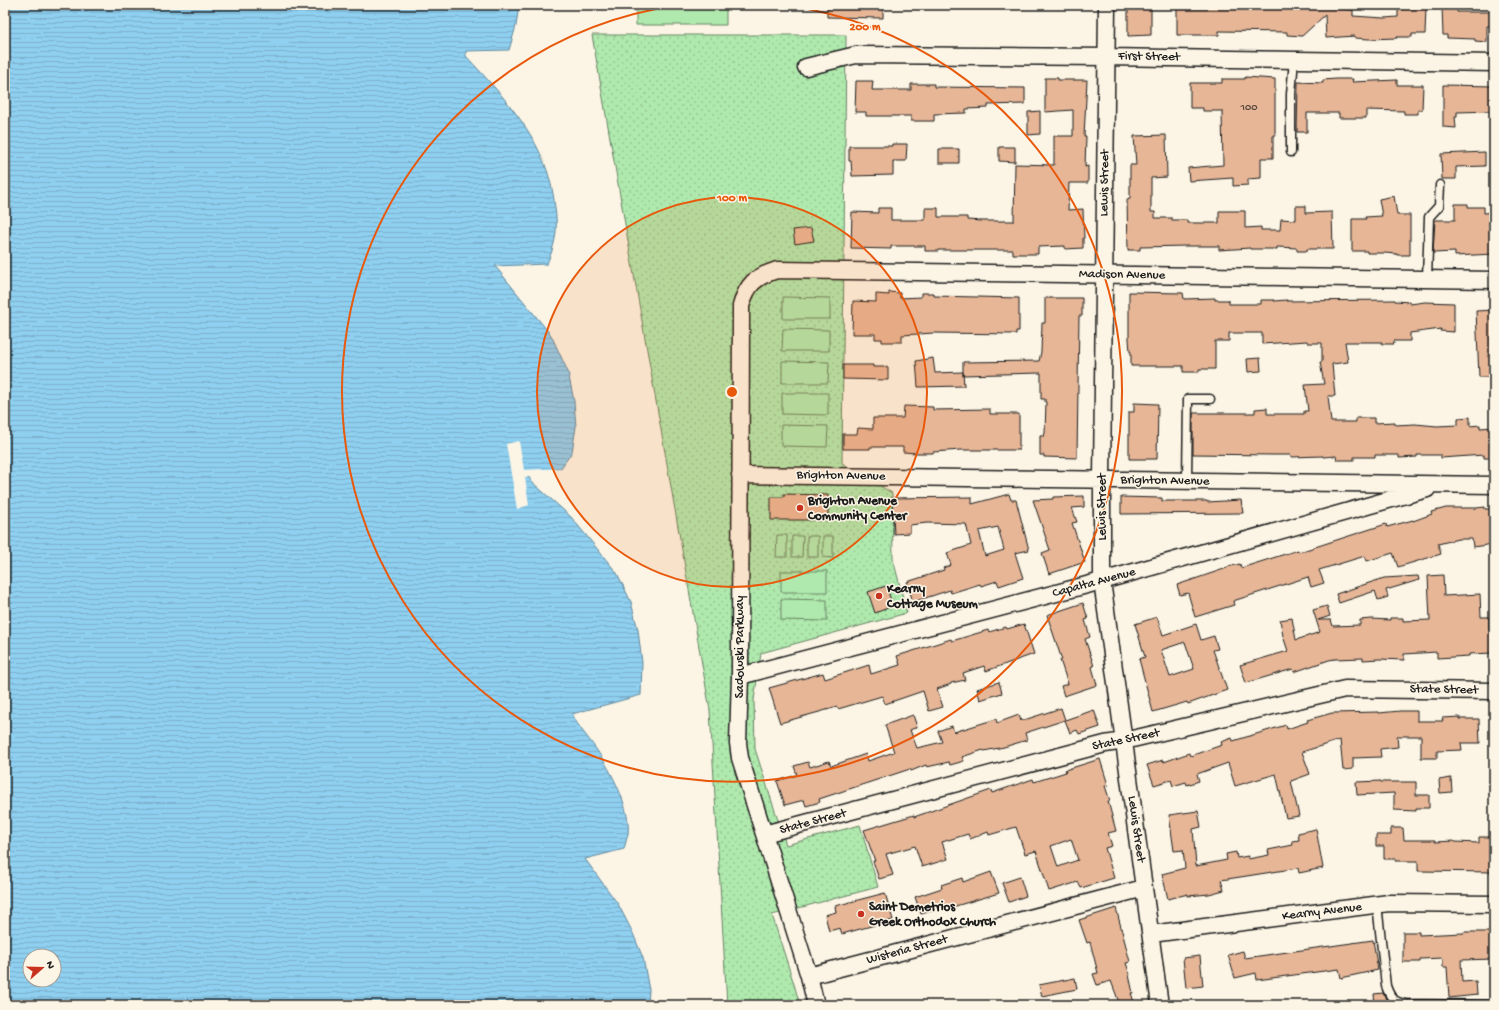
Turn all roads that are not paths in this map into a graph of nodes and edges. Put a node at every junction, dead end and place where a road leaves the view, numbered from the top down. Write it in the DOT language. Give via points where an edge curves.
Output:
graph roads {
  1 [pos="1107,5"];
  2 [pos="1107,56"];
  3 [pos="1294,60"];
  4 [pos="1494,63"];
  5 [pos="806,67"];
  6 [pos="1292,152"];
  7 [pos="1440,185"];
  8 [pos="1104,275"];
  9 [pos="1427,279"];
  10 [pos="1494,280"];
  11 [pos="752,281"];
  12 [pos="1210,399"];
  13 [pos="740,475"];
  14 [pos="1102,480"];
  15 [pos="1187,481"];
  16 [pos="1446,484"];
  17 [pos="1494,485"];
  18 [pos="1102,581"];
  19 [pos="740,676"];
  20 [pos="1494,691"];
  21 [pos="1124,742"];
  22 [pos="764,834"];
  23 [pos="1144,888"];
  24 [pos="1376,904"];
  25 [pos="1494,904"];
  26 [pos="1151,934"];
  27 [pos="808,976"];
  28 [pos="816,1005"];
  29 [pos="1160,1005"];
  30 [pos="1488,1005"];
  1 -- 2 [label="street, Lewis Street"];
  2 -- 3 [label="street, First Street"];
  2 -- 5 [label="street, First Street" via="856,55"];
  2 -- 8 [label="street, Lewis Street"];
  3 -- 4 [label="street, First Street"];
  3 -- 6 [label="lane" via="1291,94"];
  7 -- 9 [label="lane" via="1438,206 1429,217"];
  8 -- 9 [label="street, Madison Avenue"];
  8 -- 11 [label="street, Madison Avenue" via="777,270"];
  8 -- 14 [label="street, Lewis Street"];
  9 -- 10 [label="street, Madison Avenue"];
  11 -- 13 [label="street, Sadowski Parkway" via="741,306"];
  12 -- 15 [label="lane" via="1188,399"];
  13 -- 14 [label="street, Brighton Avenue"];
  13 -- 19 [label="street, Sadowski Parkway"];
  14 -- 15 [label="street, Brighton Avenue"];
  14 -- 18 [label="street, Lewis Street"];
  15 -- 16 [label="street, Brighton Avenue"];
  16 -- 17 [label="street, Brighton Avenue"];
  16 -- 18 [label="street, Capalta Avenue"];
  18 -- 19 [label="street, Capalta Avenue"];
  18 -- 21 [label="street, Lewis Street"];
  19 -- 22 [label="street, Sadowski Parkway" via="740,758"];
  20 -- 21 [label="street, State Street" via="1345,689"];
  21 -- 22 [label="street, State Street" via="1105,744"];
  21 -- 23 [label="street, Lewis Street"];
  22 -- 27 [label="street, Sadowski Parkway"];
  23 -- 26 [label="street, Lewis Street"];
  23 -- 27 [label="street, Wisteria Street"];
  24 -- 25 [label="street, Kearny Avenue"];
  24 -- 26 [label="street, Kearny Avenue"];
  24 -- 30 [label="lane" via="1386,986 1393,1000 1405,1004"];
  26 -- 29 [label="street, Lewis Street"];
  27 -- 28 [label="street, Sadowski Parkway"];
}
